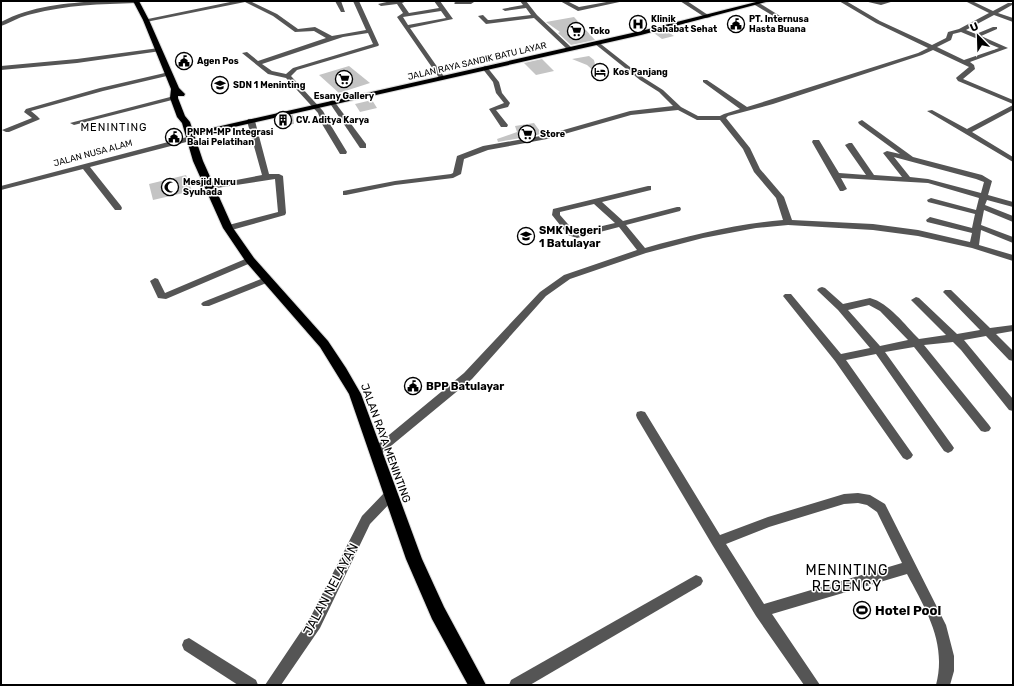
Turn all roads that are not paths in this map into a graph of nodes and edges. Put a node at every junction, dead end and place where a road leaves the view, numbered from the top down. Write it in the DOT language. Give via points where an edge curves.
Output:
graph roads {
  1 [pos="136,1"];
  2 [pos="245,1"];
  3 [pos="338,1"];
  4 [pos="356,1"];
  5 [pos="401,1"];
  6 [pos="437,1"];
  7 [pos="563,1"];
  8 [pos="621,1"];
  9 [pos="684,1"];
  10 [pos="767,1"];
  11 [pos="867,1"];
  12 [pos="891,1"];
  13 [pos="968,1"];
  14 [pos="471,2"];
  15 [pos="844,2"];
  16 [pos="854,2"];
  17 [pos="457,3"];
  18 [pos="525,3"];
  19 [pos="382,4"];
  20 [pos="757,4"];
  21 [pos="1010,4"];
  22 [pos="443,9"];
  23 [pos="505,9"];
  24 [pos="343,11"];
  25 [pos="994,13"];
  26 [pos="404,15"];
  27 [pos="481,16"];
  28 [pos="535,16"];
  29 [pos="777,16"];
  30 [pos="708,17"];
  31 [pos="146,20"];
  32 [pos="1013,20"];
  33 [pos="1,24"];
  34 [pos="406,27"];
  35 [pos="995,28"];
  36 [pos="961,30"];
  37 [pos="370,31"];
  38 [pos="976,36"];
  39 [pos="332,38"];
  40 [pos="597,44"];
  41 [pos="934,48"];
  42 [pos="570,49"];
  43 [pos="159,50"];
  44 [pos="245,53"];
  45 [pos="965,62"];
  46 [pos="257,63"];
  47 [pos="1,68"];
  48 [pos="485,68"];
  49 [pos="169,74"];
  50 [pos="288,76"];
  51 [pos="442,78"];
  52 [pos="705,81"];
  53 [pos="175,94"];
  54 [pos="332,102"];
  55 [pos="1013,102"];
  56 [pos="315,106"];
  57 [pos="1013,107"];
  58 [pos="679,108"];
  59 [pos="746,110"];
  60 [pos="930,111"];
  61 [pos="722,118"];
  62 [pos="251,121"];
  63 [pos="862,122"];
  64 [pos="74,123"];
  65 [pos="504,125"];
  66 [pos="6,130"];
  67 [pos="967,132"];
  68 [pos="190,136"];
  69 [pos="816,142"];
  70 [pos="849,145"];
  71 [pos="364,146"];
  72 [pos="343,152"];
  73 [pos="912,160"];
  74 [pos="1013,160"];
  75 [pos="85,166"];
  76 [pos="836,176"];
  77 [pos="266,177"];
  78 [pos="872,178"];
  79 [pos="908,180"];
  80 [pos="210,187"];
  81 [pos="1,188"];
  82 [pos="648,188"];
  83 [pos="843,189"];
  84 [pos="346,193"];
  85 [pos="983,196"];
  86 [pos="931,200"];
  87 [pos="597,202"];
  88 [pos="1013,205"];
  89 [pos="118,208"];
  90 [pos="677,209"];
  91 [pos="980,210"];
  92 [pos="1013,219"];
  93 [pos="930,220"];
  94 [pos="788,222"];
  95 [pos="621,224"];
  96 [pos="228,228"];
  97 [pos="977,229"];
  98 [pos="1013,240"];
  99 [pos="974,246"];
  100 [pos="643,251"];
  101 [pos="1013,258"];
  102 [pos="250,260"];
  103 [pos="266,280"];
  104 [pos="156,281"];
  105 [pos="822,290"];
  106 [pos="948,292"];
  107 [pos="788,296"];
  108 [pos="916,300"];
  109 [pos="206,304"];
  110 [pos="841,308"];
  111 [pos="1013,328"];
  112 [pos="989,332"];
  113 [pos="955,338"];
  114 [pos="917,342"];
  115 [pos="878,350"];
  116 [pos="1013,356"];
  117 [pos="839,358"];
  118 [pos="1013,407"];
  119 [pos="641,415"];
  120 [pos="985,428"];
  121 [pos="948,448"];
  122 [pos="376,452"];
  123 [pos="907,455"];
  124 [pos="390,495"];
  125 [pos="717,542"];
  126 [pos="910,567"];
  127 [pos="696,581"];
  128 [pos="761,612"];
  129 [pos="189,645"];
  130 [pos="250,685"];
  131 [pos="272,685"];
  132 [pos="477,685"];
  133 [pos="516,685"];
  134 [pos="813,685"];
  135 [pos="943,685"];
  1 -- 31 [label="highway, JALAN RAYA MENINTING"];
  1 -- 33 [label="street" via="55,8 13,17"];
  2 -- 31 [label="street"];
  2 -- 39 [label="street" via="275,15 296,31 314,29"];
  3 -- 24 [label="street"];
  4 -- 37 [label="street"];
  5 -- 19 [label="street"];
  5 -- 26 [label="street" via="406,13"];
  6 -- 22 [label="street"];
  7 -- 8 [label="street" via="578,9"];
  9 -- 30 [label="street"];
  10 -- 20 [label="main road, JALAN RAYA SANDIK BATU LAYAR"];
  11 -- 12 [label="street"];
  13 -- 25 [label="street"];
  14 -- 17 [label="street"];
  15 -- 16 [label="street"];
  15 -- 41 [label="street" via="907,38"];
  18 -- 23 [label="street"];
  18 -- 28 [label="street"];
  20 -- 29 [label="street"];
  20 -- 30 [label="main road, JALAN RAYA SANDIK BATU LAYAR"];
  21 -- 25 [label="street"];
  22 -- 26 [label="street"];
  22 -- 34 [label="street" via="450,19"];
  25 -- 32 [label="street"];
  25 -- 36 [label="street"];
  26 -- 34 [label="street" via="400,18"];
  27 -- 28 [label="street" via="486,22 490,22"];
  28 -- 42 [label="street"];
  30 -- 40 [label="main road, JALAN RAYA SANDIK BATU LAYAR"];
  31 -- 43 [label="highway, JALAN RAYA MENINTING"];
  34 -- 51 [label="street"];
  35 -- 38 [label="street"];
  36 -- 38 [label="street"];
  36 -- 41 [label="street" via="950,34 949,39"];
  37 -- 39 [label="street"];
  37 -- 50 [label="street" via="377,43 375,46 296,69"];
  38 -- 45 [label="street" via="1006,48"];
  39 -- 46 [label="street"];
  40 -- 42 [label="main road, JALAN RAYA SANDIK BATU LAYAR"];
  40 -- 58 [label="street" via="662,91"];
  41 -- 45 [label="street"];
  41 -- 59 [label="street"];
  42 -- 48 [label="main road, JALAN RAYA SANDIK BATU LAYAR"];
  43 -- 47 [label="street"];
  43 -- 49 [label="highway, JALAN RAYA MENINTING"];
  44 -- 46 [label="street"];
  45 -- 55 [label="street" via="973,68 960,77 960,80"];
  46 -- 50 [label="street" via="273,74"];
  48 -- 51 [label="main road, JALAN RAYA SANDIK BATU LAYAR"];
  48 -- 65 [label="street" via="507,103 506,106 492,109"];
  49 -- 53 [label="highway, JALAN RAYA MENINTING"];
  49 -- 66 [label="street" via="28,110 27,112 36,120"];
  50 -- 56 [label="street"];
  51 -- 54 [label="main road, JALAN RAYA SANDIK BATU LAYAR"];
  52 -- 59 [label="street"];
  53 -- 64 [label="street"];
  53 -- 68 [label="highway, JALAN RAYA MENINTING" via="181,117 186,122"];
  54 -- 56 [label="main road, JALAN RAYA SANDIK BATU LAYAR"];
  54 -- 71 [label="street"];
  56 -- 62 [label="main road, JALAN RAYA SANDIK BATU LAYAR"];
  56 -- 72 [label="street" via="321,112"];
  57 -- 67 [label="street"];
  58 -- 61 [label="street" via="697,118"];
  58 -- 84 [label="street" via="630,113 547,137 479,150 460,158 457,174 453,176 396,183"];
  59 -- 61 [label="street"];
  60 -- 67 [label="street"];
  61 -- 94 [label="street" via="746,148 757,170 784,203"];
  62 -- 68 [label="main road, JALAN RAYA SANDIK BATU LAYAR"];
  62 -- 77 [label="street"];
  63 -- 73 [label="street"];
  67 -- 74 [label="street"];
  68 -- 75 [label="street, JALAN NUSA ALAM"];
  68 -- 80 [label="highway, JALAN RAYA MENINTING"];
  69 -- 76 [label="street"];
  70 -- 78 [label="street"];
  73 -- 79 [label="street" via="885,151"];
  73 -- 85 [label="street" via="985,179 988,181"];
  75 -- 81 [label="street, JALAN NUSA ALAM"];
  75 -- 89 [label="street"];
  76 -- 78 [label="street"];
  76 -- 83 [label="street"];
  77 -- 80 [label="street"];
  77 -- 96 [label="street" via="278,175 282,213"];
  78 -- 79 [label="street"];
  79 -- 85 [label="street" via="928,181"];
  80 -- 96 [label="highway, JALAN RAYA MENINTING"];
  82 -- 87 [label="street"];
  85 -- 88 [label="street"];
  85 -- 91 [label="street"];
  86 -- 91 [label="street"];
  87 -- 95 [label="street"];
  87 -- 95 [label="street" via="556,211 556,215 571,233 578,235"];
  90 -- 95 [label="street"];
  91 -- 92 [label="street"];
  91 -- 97 [label="street"];
  93 -- 97 [label="street"];
  94 -- 99 [label="street" via="892,229"];
  94 -- 100 [label="street" via="720,231"];
  95 -- 100 [label="street"];
  96 -- 102 [label="highway, JALAN RAYA MENINTING"];
  97 -- 98 [label="street"];
  97 -- 99 [label="street"];
  99 -- 101 [label="street"];
  100 -- 122 [label="street" via="578,272 552,286 468,376"];
  102 -- 103 [label="highway, JALAN RAYA MENINTING"];
  102 -- 104 [label="street" via="166,296 161,296"];
  103 -- 109 [label="street"];
  103 -- 122 [label="highway, JALAN RAYA MENINTING" via="324,344 342,371 354,394"];
  105 -- 110 [label="street"];
  106 -- 112 [label="street"];
  107 -- 117 [label="street"];
  108 -- 113 [label="street"];
  110 -- 114 [label="street" via="870,301 883,308"];
  110 -- 115 [label="street"];
  111 -- 112 [label="street"];
  112 -- 113 [label="street"];
  112 -- 116 [label="street"];
  113 -- 114 [label="street"];
  113 -- 118 [label="street"];
  114 -- 115 [label="street"];
  114 -- 120 [label="street"];
  115 -- 117 [label="street"];
  115 -- 121 [label="street"];
  117 -- 123 [label="street"];
  119 -- 125 [label="street"];
  122 -- 124 [label="highway, JALAN RAYA MENINTING"];
  124 -- 131 [label="street, JALAN NELAYAN" via="366,520 315,623"];
  124 -- 132 [label="highway, JALAN RAYA MENINTING" via="438,613"];
  125 -- 126 [label="street" via="768,522 844,499 858,498 870,500 881,508"];
  125 -- 128 [label="street"];
  126 -- 128 [label="street"];
  126 -- 135 [label="street" via="937,619 947,655 947,675"];
  127 -- 133 [label="street"];
  128 -- 134 [label="street"];
  129 -- 130 [label="street"];
}
